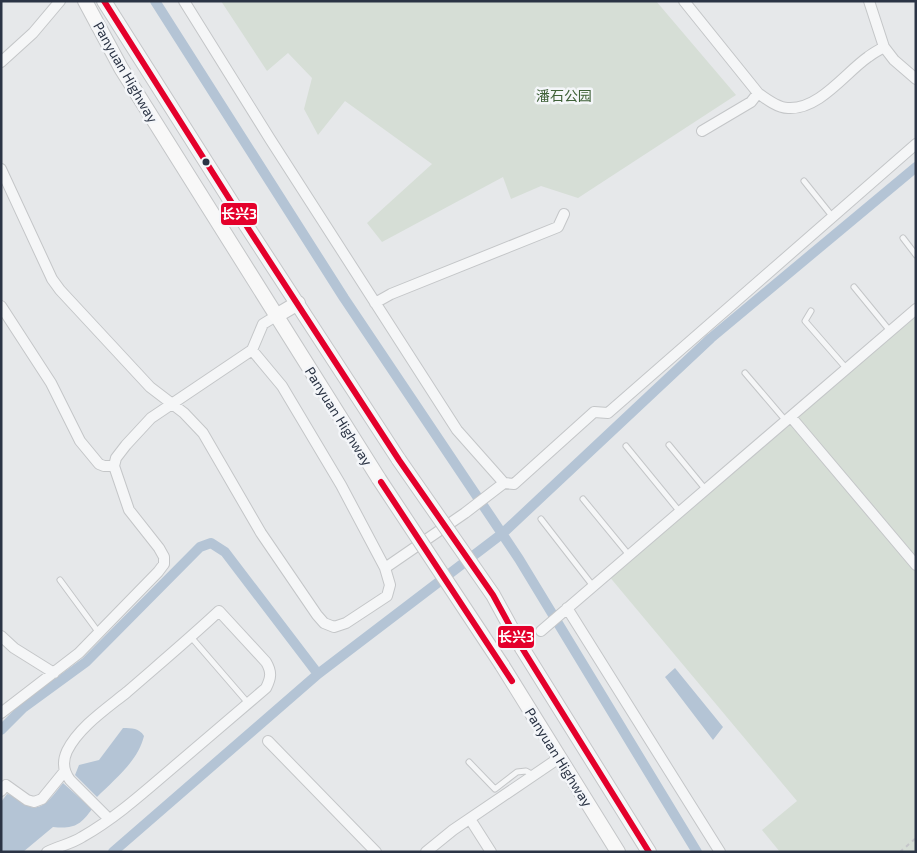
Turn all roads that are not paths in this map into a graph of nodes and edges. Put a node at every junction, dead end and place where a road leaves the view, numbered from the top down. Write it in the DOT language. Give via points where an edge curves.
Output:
graph roads {
  1 [pos="60,1"];
  2 [pos="85,1"];
  3 [pos="104,1"];
  4 [pos="184,1"];
  5 [pos="684,1"];
  6 [pos="869,1"];
  7 [pos="884,47"];
  8 [pos="1,62"];
  9 [pos="916,79"];
  10 [pos="758,93"];
  11 [pos="702,132"];
  12 [pos="916,144"];
  13 [pos="3,175"];
  14 [pos="804,181"];
  15 [pos="564,214"];
  16 [pos="832,216"];
  17 [pos="903,238"];
  18 [pos="916,255"];
  19 [pos="854,287"];
  20 [pos="298,303"];
  21 [pos="375,303"];
  22 [pos="1,306"];
  23 [pos="916,309"];
  24 [pos="811,311"];
  25 [pos="276,316"];
  26 [pos="890,331"];
  27 [pos="252,350"];
  28 [pos="846,369"];
  29 [pos="745,373"];
  30 [pos="172,403"];
  31 [pos="789,419"];
  32 [pos="669,444"];
  33 [pos="626,446"];
  34 [pos="114,466"];
  35 [pos="501,485"];
  36 [pos="706,490"];
  37 [pos="583,499"];
  38 [pos="680,512"];
  39 [pos="541,519"];
  40 [pos="629,555"];
  41 [pos="916,565"];
  42 [pos="385,568"];
  43 [pos="60,580"];
  44 [pos="593,586"];
  45 [pos="565,610"];
  46 [pos="541,631"];
  47 [pos="99,633"];
  48 [pos="1,636"];
  49 [pos="191,637"];
  50 [pos="54,673"];
  51 [pos="248,703"];
  52 [pos="1,713"];
  53 [pos="268,741"];
  54 [pos="559,758"];
  55 [pos="469,762"];
  56 [pos="64,772"];
  57 [pos="533,775"];
  58 [pos="1,790"];
  59 [pos="470,818"];
  60 [pos="109,819"];
  61 [pos="47,852"];
  62 [pos="376,852"];
  63 [pos="426,852"];
  64 [pos="491,852"];
  65 [pos="618,852"];
  66 [pos="649,852"];
  67 [pos="720,852"];
  1 -- 8 [label="street" via="34,33"];
  2 -- 25 [label="main road, Panyuan Highway" via="121,68"];
  3 -- 20 [label="main road, Panyuan Highway"];
  4 -- 21 [label="street"];
  5 -- 10 [label="street"];
  6 -- 7 [label="street"];
  7 -- 9 [label="street"];
  7 -- 10 [label="street" via="832,89 803,106 788,108"];
  10 -- 11 [label="street" via="751,102"];
  12 -- 16 [label="street"];
  13 -- 30 [label="street" via="60,290 150,387"];
  14 -- 16 [label="lane"];
  15 -- 21 [label="street" via="558,226"];
  16 -- 35 [label="street" via="608,413 594,412 514,484"];
  17 -- 18 [label="lane"];
  19 -- 26 [label="lane"];
  20 -- 25 [label="main road"];
  20 -- 66 [label="main road, Panyuan Highway, bridge" via="399,460 492,595"];
  21 -- 35 [label="street" via="458,430"];
  22 -- 34 [label="street" via="51,383 80,441 99,464"];
  23 -- 26 [label="street"];
  24 -- 28 [label="lane" via="805,321"];
  25 -- 27 [label="street" via="263,324"];
  25 -- 54 [label="main road, Panyuan Highway, bridge"];
  26 -- 28 [label="street"];
  27 -- 30 [label="street"];
  27 -- 42 [label="street" via="282,386 341,484"];
  28 -- 31 [label="street"];
  29 -- 31 [label="lane"];
  30 -- 34 [label="street" via="126,445"];
  30 -- 42 [label="street" via="202,433 261,533 324,623 334,626 346,623 386,596 390,585"];
  31 -- 36 [label="street"];
  31 -- 41 [label="street"];
  32 -- 36 [label="lane"];
  33 -- 38 [label="lane"];
  34 -- 47 [label="street" via="129,510 159,548 164,564"];
  35 -- 42 [label="street"];
  36 -- 38 [label="street"];
  37 -- 40 [label="lane"];
  38 -- 40 [label="street"];
  39 -- 44 [label="lane"];
  40 -- 44 [label="street"];
  43 -- 47 [label="lane"];
  44 -- 45 [label="street"];
  45 -- 46 [label="street"];
  45 -- 67 [label="street"];
  47 -- 50 [label="street"];
  48 -- 50 [label="street"];
  49 -- 51 [label="lane"];
  49 -- 51 [label="street" via="219,611 266,662 271,679 266,688"];
  49 -- 56 [label="street" via="77,736 67,751"];
  50 -- 52 [label="street"];
  51 -- 60 [label="street"];
  53 -- 62 [label="street"];
  54 -- 57 [label="street"];
  54 -- 65 [label="main road, Panyuan Highway"];
  55 -- 57 [label="lane" via="495,788 518,772 526,771"];
  56 -- 58 [label="street" via="42,798 34,802 6,785"];
  56 -- 60 [label="street"];
  57 -- 59 [label="street"];
  59 -- 63 [label="street"];
  59 -- 64 [label="street"];
  60 -- 61 [label="street" via="83,837"];
}
